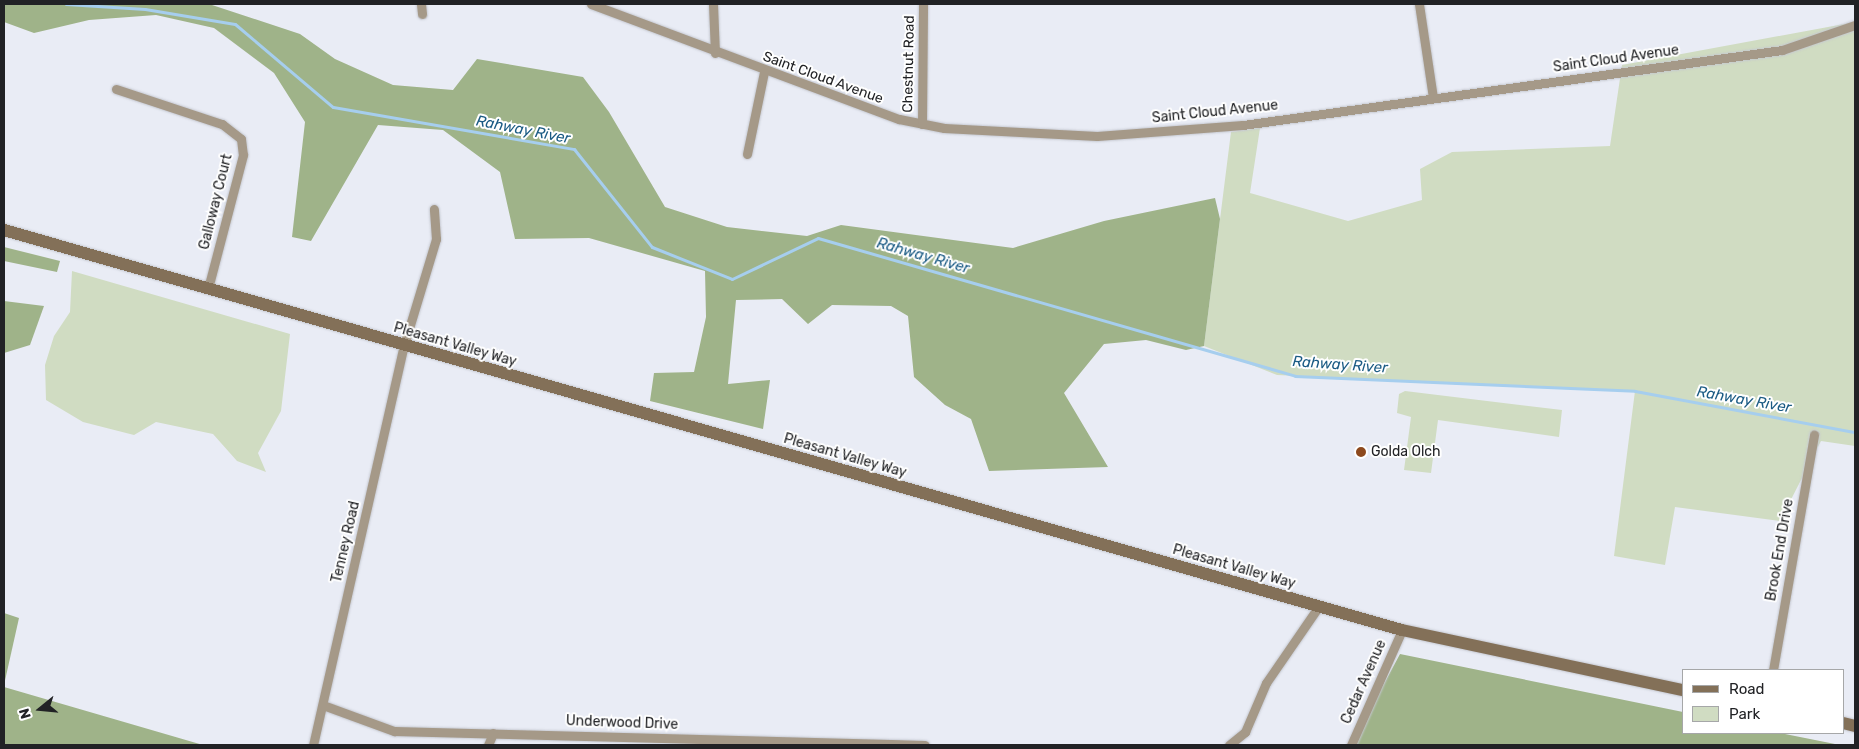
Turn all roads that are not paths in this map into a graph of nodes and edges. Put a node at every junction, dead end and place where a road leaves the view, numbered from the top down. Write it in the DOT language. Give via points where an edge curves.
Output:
graph roads {
  1 [pos="421,4"];
  2 [pos="591,4"];
  3 [pos="713,4"];
  4 [pos="923,4"];
  5 [pos="1419,4"];
  6 [pos="422,14"];
  7 [pos="1855,25"];
  8 [pos="715,53"];
  9 [pos="764,72"];
  10 [pos="116,89"];
  11 [pos="1433,98"];
  12 [pos="922,124"];
  13 [pos="747,154"];
  14 [pos="434,208"];
  15 [pos="4,230"];
  16 [pos="208,288"];
  17 [pos="404,345"];
  18 [pos="1814,434"];
  19 [pos="1319,606"];
  20 [pos="1402,630"];
  21 [pos="1773,669"];
  22 [pos="1682,690"];
  23 [pos="323,705"];
  24 [pos="493,733"];
  25 [pos="313,745"];
  26 [pos="488,745"];
  27 [pos="925,745"];
  28 [pos="1229,745"];
  29 [pos="1352,745"];
  1 -- 6 [label="street"];
  2 -- 8 [label="street, Saint Cloud Avenue"];
  3 -- 8 [label="street"];
  4 -- 12 [label="street, Chestnut Road"];
  5 -- 11 [label="street"];
  7 -- 11 [label="street, Saint Cloud Avenue" via="1782,50"];
  8 -- 9 [label="street, Saint Cloud Avenue"];
  9 -- 12 [label="street, Saint Cloud Avenue"];
  9 -- 13 [label="street"];
  10 -- 16 [label="street, Galloway Court" via="135,92 222,124 241,139 243,155"];
  11 -- 12 [label="street, Saint Cloud Avenue" via="1243,125 1126,134"];
  14 -- 17 [label="street, Tenney Road" via="436,239"];
  15 -- 16 [label="main road, Pleasant Valley Way"];
  16 -- 17 [label="main road, Pleasant Valley Way"];
  17 -- 19 [label="main road, Pleasant Valley Way"];
  17 -- 23 [label="street, Tenney Road"];
  18 -- 21 [label="street, Brook End Drive"];
  19 -- 20 [label="main road, Pleasant Valley Way"];
  19 -- 28 [label="street" via="1266,683 1245,732"];
  20 -- 22 [label="main road, Pleasant Valley Way"];
  20 -- 29 [label="street, Cedar Avenue"];
  23 -- 24 [label="street, Underwood Drive" via="394,731"];
  23 -- 25 [label="street, Tenney Road"];
  24 -- 26 [label="street"];
  24 -- 27 [label="street, Underwood Drive"];
}
